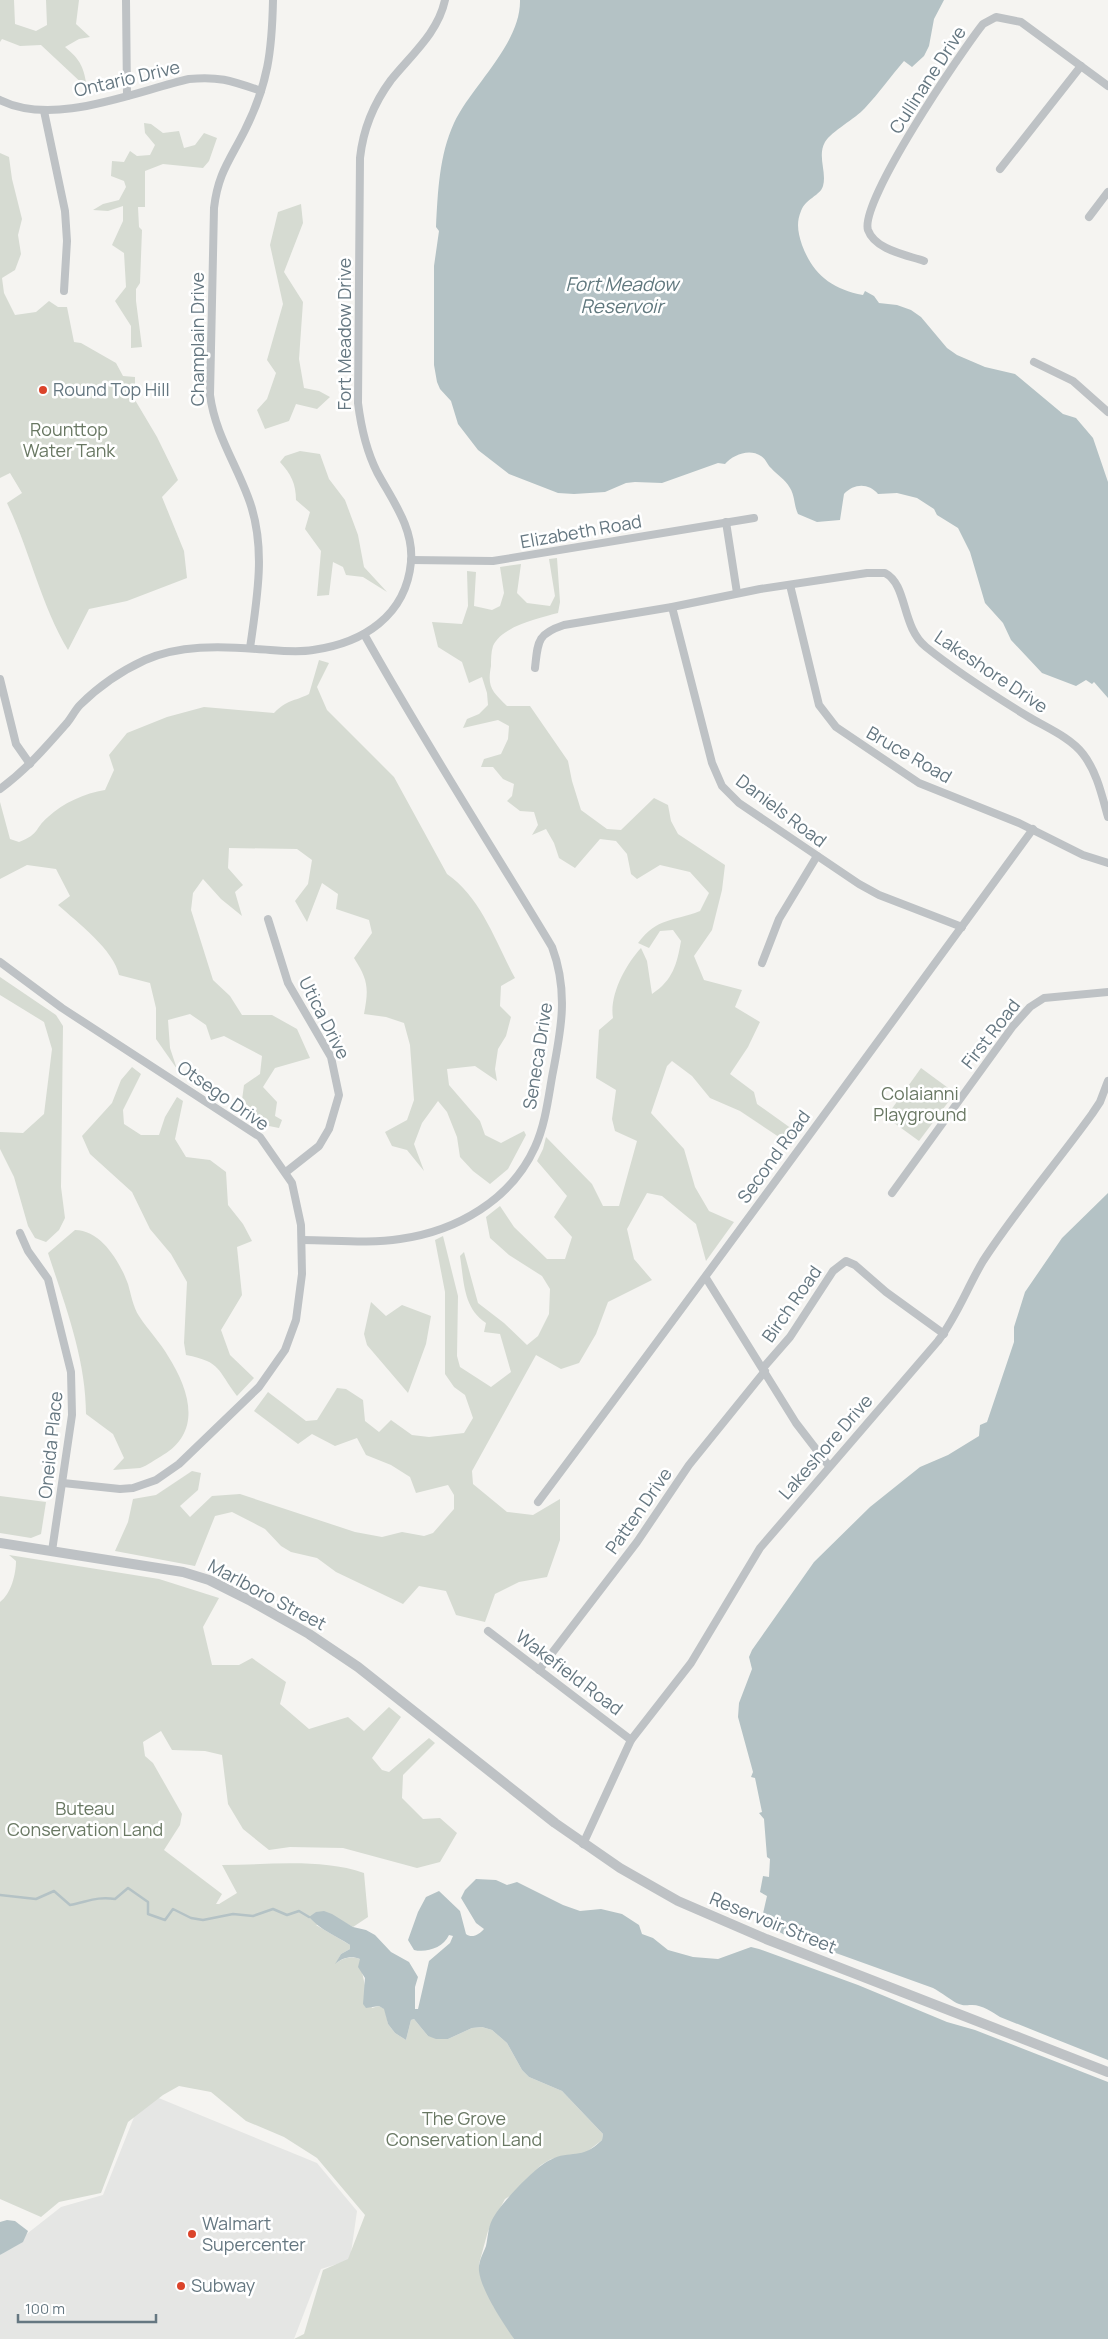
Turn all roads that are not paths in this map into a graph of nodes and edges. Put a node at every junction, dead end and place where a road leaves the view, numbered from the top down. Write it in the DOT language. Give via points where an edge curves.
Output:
graph roads {
  1 [pos="126,0"];
  2 [pos="273,0"];
  3 [pos="445,0"];
  4 [pos="1081,66"];
  5 [pos="1108,86"];
  6 [pos="261,91"];
  7 [pos="126,96"];
  8 [pos="0,100"];
  9 [pos="44,112"];
  10 [pos="1000,169"];
  11 [pos="1108,192"];
  12 [pos="1089,217"];
  13 [pos="924,261"];
  14 [pos="64,292"];
  15 [pos="1034,362"];
  16 [pos="1108,412"];
  17 [pos="754,518"];
  18 [pos="726,522"];
  19 [pos="411,560"];
  20 [pos="790,585"];
  21 [pos="737,593"];
  22 [pos="672,607"];
  23 [pos="364,634"];
  24 [pos="250,648"];
  25 [pos="535,668"];
  26 [pos="0,679"];
  27 [pos="30,764"];
  28 [pos="0,789"];
  29 [pos="1108,817"];
  30 [pos="1033,830"];
  31 [pos="817,856"];
  32 [pos="1108,863"];
  33 [pos="268,919"];
  34 [pos="962,927"];
  35 [pos="0,962"];
  36 [pos="762,964"];
  37 [pos="1108,992"];
  38 [pos="1108,1081"];
  39 [pos="286,1172"];
  40 [pos="892,1193"];
  41 [pos="20,1233"];
  42 [pos="302,1240"];
  43 [pos="706,1278"];
  44 [pos="944,1334"];
  45 [pos="764,1370"];
  46 [pos="829,1466"];
  47 [pos="63,1484"];
  48 [pos="538,1502"];
  49 [pos="0,1543"];
  50 [pos="52,1551"];
  51 [pos="488,1631"];
  52 [pos="539,1670"];
  53 [pos="631,1740"];
  54 [pos="458,1745"];
  55 [pos="583,1844"];
  56 [pos="1108,2072"];
  1 -- 7 [label="street"];
  2 -- 6 [label="street, Champlain Drive" via="270,62"];
  3 -- 19 [label="street, Fort Meadow Drive" via="423,43 375,105 362,141 360,158 358,403 369,452 405,524"];
  4 -- 5 [label="street, Cullinane Drive"];
  4 -- 10 [label="street"];
  4 -- 13 [label="street, Cullinane Drive" via="1021,22 996,17 982,24 913,128 885,179 867,224 870,234 878,242"];
  6 -- 7 [label="street, Ontario Drive" via="226,79 208,77"];
  6 -- 24 [label="street, Champlain Drive" via="216,187 211,342 212,412 258,530 259,585"];
  7 -- 9 [label="street, Ontario Drive"];
  8 -- 9 [label="street, Ontario Drive" via="27,110"];
  9 -- 14 [label="street" via="65,211"];
  11 -- 12 [label="street"];
  15 -- 16 [label="street" via="1073,381"];
  17 -- 18 [label="street, Elizabeth Road"];
  18 -- 19 [label="street, Elizabeth Road" via="503,560"];
  18 -- 21 [label="street"];
  19 -- 23 [label="street, Fort Meadow Drive" via="408,579 397,604 378,627"];
  20 -- 21 [label="street, Lakeshore Drive"];
  20 -- 29 [label="street, Lakeshore Drive" via="878,572 891,576 898,586 909,624 926,647 1082,752 1098,783"];
  20 -- 30 [label="street, Bruce Road" via="816,696 828,720 919,783"];
  21 -- 22 [label="street, Lakeshore Drive"];
  22 -- 25 [label="street, Lakeshore Drive" via="548,630 538,641"];
  22 -- 31 [label="street, Daniels Road" via="712,763 722,786 739,803"];
  23 -- 24 [label="street, Fort Meadow Drive" via="312,650"];
  23 -- 42 [label="street, Seneca Drive" via="552,946 560,968 561,1028 536,1146 514,1180 482,1209 443,1229 399,1240"];
  24 -- 27 [label="street, Fort Meadow Drive" via="214,647 168,652 128,669 108,680 78,707"];
  26 -- 27 [label="street" via="16,744"];
  27 -- 28 [label="street, Fort Meadow Drive"];
  30 -- 32 [label="street, Bruce Road" via="1083,855"];
  30 -- 34 [label="street, Second Road"];
  31 -- 34 [label="street, Daniels Road" via="879,895"];
  31 -- 36 [label="street" via="779,919"];
  33 -- 39 [label="street, Utica Drive" via="288,983 331,1058 339,1095 329,1129 319,1146"];
  34 -- 43 [label="street, Second Road"];
  35 -- 39 [label="street, Otsego Drive" via="62,1008 246,1126 260,1137"];
  37 -- 40 [label="street, First Road" via="1051,996 1030,1007 1012,1026"];
  38 -- 44 [label="street, Lakeshore Drive" via="1092,1114 1036,1185 984,1261"];
  39 -- 42 [label="street, Otsego Drive" via="297,1201"];
  41 -- 47 [label="street, Oneida Place" via="48,1278 71,1372 72,1415"];
  42 -- 47 [label="street, Otsego Drive" via="301,1290 291,1335 277,1363 248,1399 179,1464 156,1480 120,1489"];
  43 -- 45 [label="street"];
  43 -- 48 [label="street, Second Road"];
  44 -- 45 [label="street, Birch Road" via="846,1261 832,1271 790,1337"];
  44 -- 46 [label="street, Lakeshore Drive"];
  45 -- 46 [label="street" via="803,1434"];
  45 -- 52 [label="street, Patten Drive" via="689,1465 631,1549"];
  46 -- 53 [label="street, Lakeshore Drive" via="760,1548 692,1663"];
  47 -- 50 [label="street, Oneida Place"];
  49 -- 50 [label="street, Marlboro Street"];
  50 -- 54 [label="street, Marlboro Street" via="168,1569 221,1585 325,1644"];
  51 -- 52 [label="street, Wakefield Road"];
  52 -- 53 [label="street, Wakefield Road"];
  53 -- 55 [label="street, Lakeshore Drive"];
  54 -- 55 [label="street, Reservoir Street"];
  55 -- 56 [label="street, Reservoir Street" via="637,1879 716,1918"];
}
